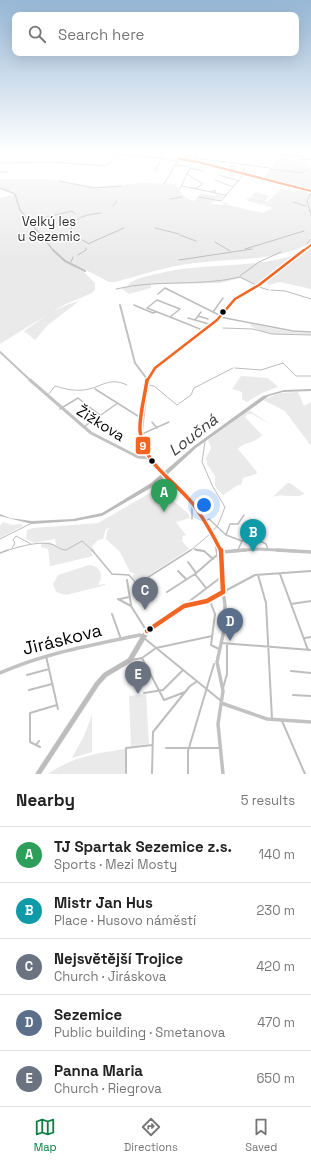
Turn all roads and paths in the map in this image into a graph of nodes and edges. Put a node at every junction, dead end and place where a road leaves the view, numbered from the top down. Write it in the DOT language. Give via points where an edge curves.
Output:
graph roads {
  1 [pos="0,188"];
  2 [pos="191,188"];
  3 [pos="232,188"];
  4 [pos="299,188"];
  5 [pos="195,189"];
  6 [pos="311,191"];
  7 [pos="226,195"];
  8 [pos="200,197"];
  9 [pos="311,245"];
  10 [pos="85,271"];
  11 [pos="158,294"];
  12 [pos="223,298"];
  13 [pos="120,305"];
  14 [pos="134,305"];
  15 [pos="156,312"];
  16 [pos="201,312"];
  17 [pos="213,312"];
  18 [pos="198,316"];
  19 [pos="221,316"];
  20 [pos="170,318"];
  21 [pos="188,318"];
  22 [pos="208,319"];
  23 [pos="195,320"];
  24 [pos="211,325"];
  25 [pos="193,326"];
  26 [pos="191,329"];
  27 [pos="200,329"];
  28 [pos="311,332"];
  29 [pos="0,352"];
  30 [pos="147,379"];
  31 [pos="95,389"];
  32 [pos="118,403"];
  33 [pos="60,409"];
  34 [pos="100,415"];
  35 [pos="141,418"];
  36 [pos="152,422"];
  37 [pos="170,422"];
  38 [pos="84,427"];
  39 [pos="157,428"];
  40 [pos="140,434"];
  41 [pos="149,458"];
  42 [pos="165,467"];
  43 [pos="161,471"];
  44 [pos="169,479"];
  45 [pos="157,501"];
  46 [pos="192,503"];
  47 [pos="244,515"];
  48 [pos="192,519"];
  49 [pos="206,521"];
  50 [pos="226,535"];
  51 [pos="242,541"];
  52 [pos="194,549"];
  53 [pos="238,550"];
  54 [pos="269,550"];
  55 [pos="311,552"];
  56 [pos="220,553"];
  57 [pos="213,559"];
  58 [pos="188,562"];
  59 [pos="311,571"];
  60 [pos="178,572"];
  61 [pos="196,573"];
  62 [pos="280,574"];
  63 [pos="258,575"];
  64 [pos="186,578"];
  65 [pos="222,578"];
  66 [pos="126,580"];
  67 [pos="206,588"];
  68 [pos="167,592"];
  69 [pos="223,592"];
  70 [pos="130,597"];
  71 [pos="209,600"];
  72 [pos="311,601"];
  73 [pos="292,604"];
  74 [pos="186,605"];
  75 [pos="132,607"];
  76 [pos="112,614"];
  77 [pos="147,631"];
  78 [pos="212,636"];
  79 [pos="143,637"];
  80 [pos="311,637"];
  81 [pos="305,638"];
  82 [pos="121,639"];
  83 [pos="221,643"];
  84 [pos="227,644"];
  85 [pos="268,647"];
  86 [pos="156,648"];
  87 [pos="219,649"];
  88 [pos="309,650"];
  89 [pos="46,656"];
  90 [pos="142,658"];
  91 [pos="130,660"];
  92 [pos="214,664"];
  93 [pos="49,669"];
  94 [pos="182,671"];
  95 [pos="291,671"];
  96 [pos="0,672"];
  97 [pos="311,673"];
  98 [pos="27,675"];
  99 [pos="196,682"];
  100 [pos="53,683"];
  101 [pos="223,688"];
  102 [pos="29,690"];
  103 [pos="206,690"];
  104 [pos="160,691"];
  105 [pos="185,692"];
  106 [pos="144,693"];
  107 [pos="293,695"];
  108 [pos="311,696"];
  109 [pos="222,702"];
  110 [pos="57,705"];
  111 [pos="58,709"];
  112 [pos="272,720"];
  113 [pos="282,720"];
  114 [pos="311,722"];
  115 [pos="39,741"];
  116 [pos="36,745"];
  117 [pos="152,745"];
  118 [pos="40,747"];
  119 [pos="166,748"];
  120 [pos="189,748"];
  121 [pos="220,748"];
  122 [pos="126,773"];
  123 [pos="38,774"];
  124 [pos="152,774"];
  125 [pos="188,774"];
  126 [pos="223,774"];
  127 [pos="305,774"];
  1 -- 10 [label="street" via="15,194 20,210 59,257"];
  2 -- 5 [label="street"];
  3 -- 7 [label="street"];
  4 -- 6 [label="street"];
  5 -- 7 [label="street"];
  7 -- 8 [label="street" via="220,201"];
  9 -- 19 [label="main road" via="259,285 235,298"];
  11 -- 17 [label="street" via="166,288"];
  12 -- 17 [label="street"];
  13 -- 30 [label="street" via="135,364"];
  14 -- 15 [label="street"];
  15 -- 20 [label="street"];
  15 -- 20 [label="street" via="147,308 157,300 180,309"];
  16 -- 18 [label="street"];
  17 -- 19 [label="street"];
  18 -- 22 [label="street"];
  18 -- 23 [label="street"];
  19 -- 24 [label="main road"];
  19 -- 28 [label="street" via="293,331"];
  20 -- 25 [label="street"];
  21 -- 23 [label="street"];
  23 -- 24 [label="street"];
  24 -- 30 [label="main road" via="155,368"];
  25 -- 26 [label="street"];
  25 -- 27 [label="street"];
  29 -- 33 [label="street, Žižkova"];
  30 -- 35 [label="main road"];
  31 -- 32 [label="street"];
  32 -- 34 [label="street"];
  32 -- 35 [label="street"];
  33 -- 34 [label="street" via="78,398"];
  33 -- 38 [label="street, Žižkova"];
  34 -- 38 [label="street"];
  35 -- 40 [label="main road"];
  36 -- 39 [label="street"];
  37 -- 39 [label="street"];
  38 -- 41 [label="street, Žižkova" via="138,457"];
  39 -- 40 [label="street"];
  40 -- 41 [label="main road"];
  41 -- 43 [label="main road"];
  42 -- 43 [label="street"];
  43 -- 44 [label="main road"];
  44 -- 45 [label="street" via="158,494"];
  44 -- 46 [label="main road"];
  46 -- 48 [label="street"];
  46 -- 49 [label="main road"];
  47 -- 50 [label="street" via="238,524 230,524"];
  49 -- 50 [label="street" via="209,520"];
  49 -- 56 [label="main road"];
  50 -- 51 [label="street"];
  51 -- 53 [label="street"];
  51 -- 54 [label="street" via="252,537 266,544"];
  52 -- 57 [label="street" via="198,552 204,551"];
  53 -- 54 [label="street"];
  53 -- 56 [label="street"];
  54 -- 55 [label="street"];
  56 -- 57 [label="street"];
  56 -- 65 [label="main road"];
  57 -- 61 [label="street"];
  58 -- 61 [label="street"];
  59 -- 62 [label="street"];
  60 -- 64 [label="street"];
  61 -- 64 [label="street"];
  61 -- 67 [label="street"];
  62 -- 63 [label="street"];
  62 -- 73 [label="street"];
  63 -- 69 [label="street" via="250,576"];
  63 -- 85 [label="street" via="266,602"];
  64 -- 68 [label="street"];
  65 -- 67 [label="street"];
  65 -- 69 [label="main road"];
  66 -- 70 [label="street"];
  67 -- 74 [label="street"];
  69 -- 71 [label="main road"];
  69 -- 83 [label="street" via="225,605"];
  70 -- 75 [label="street"];
  70 -- 75 [label="street" via="119,599"];
  71 -- 74 [label="main road"];
  71 -- 78 [label="street" via="214,614"];
  72 -- 73 [label="street"];
  73 -- 81 [label="street"];
  74 -- 77 [label="main road"];
  75 -- 77 [label="street"];
  76 -- 82 [label="street, Jiráskova"];
  77 -- 79 [label="main road"];
  78 -- 86 [label="street"];
  78 -- 87 [label="street" via="211,645"];
  79 -- 82 [label="street, Jiráskova" via="140,635"];
  79 -- 86 [label="street"];
  79 -- 91 [label="main road"];
  80 -- 81 [label="street"];
  81 -- 88 [label="street"];
  82 -- 89 [label="street, Jiráskova"];
  83 -- 84 [label="street"];
  83 -- 87 [label="street"];
  84 -- 85 [label="street"];
  84 -- 101 [label="street" via="227,674"];
  85 -- 88 [label="street"];
  85 -- 112 [label="street"];
  86 -- 90 [label="street"];
  86 -- 94 [label="street"];
  87 -- 101 [label="street" via="218,665"];
  89 -- 93 [label="street"];
  89 -- 96 [label="street, Jiráskova"];
  90 -- 91 [label="street"];
  90 -- 104 [label="street"];
  91 -- 123 [label="main road" via="100,679"];
  92 -- 103 [label="street"];
  93 -- 98 [label="street"];
  93 -- 100 [label="street"];
  94 -- 99 [label="street"];
  94 -- 104 [label="street"];
  95 -- 97 [label="street"];
  99 -- 103 [label="street"];
  99 -- 105 [label="street"];
  100 -- 102 [label="street"];
  100 -- 110 [label="street"];
  101 -- 109 [label="street"];
  103 -- 109 [label="street"];
  103 -- 120 [label="street"];
  104 -- 105 [label="street" via="164,700"];
  104 -- 106 [label="street"];
  105 -- 117 [label="street" via="154,730"];
  107 -- 108 [label="street"];
  109 -- 112 [label="street"];
  109 -- 121 [label="street" via="218,724"];
  110 -- 111 [label="street"];
  110 -- 116 [label="street" via="30,713 30,742"];
  112 -- 113 [label="street"];
  113 -- 114 [label="street"];
  113 -- 127 [label="street"];
  115 -- 116 [label="street"];
  116 -- 118 [label="street"];
  117 -- 122 [label="street" via="126,748"];
  117 -- 124 [label="street"];
  119 -- 120 [label="street"];
  120 -- 121 [label="street"];
  120 -- 125 [label="street"];
  121 -- 126 [label="street"];
}
